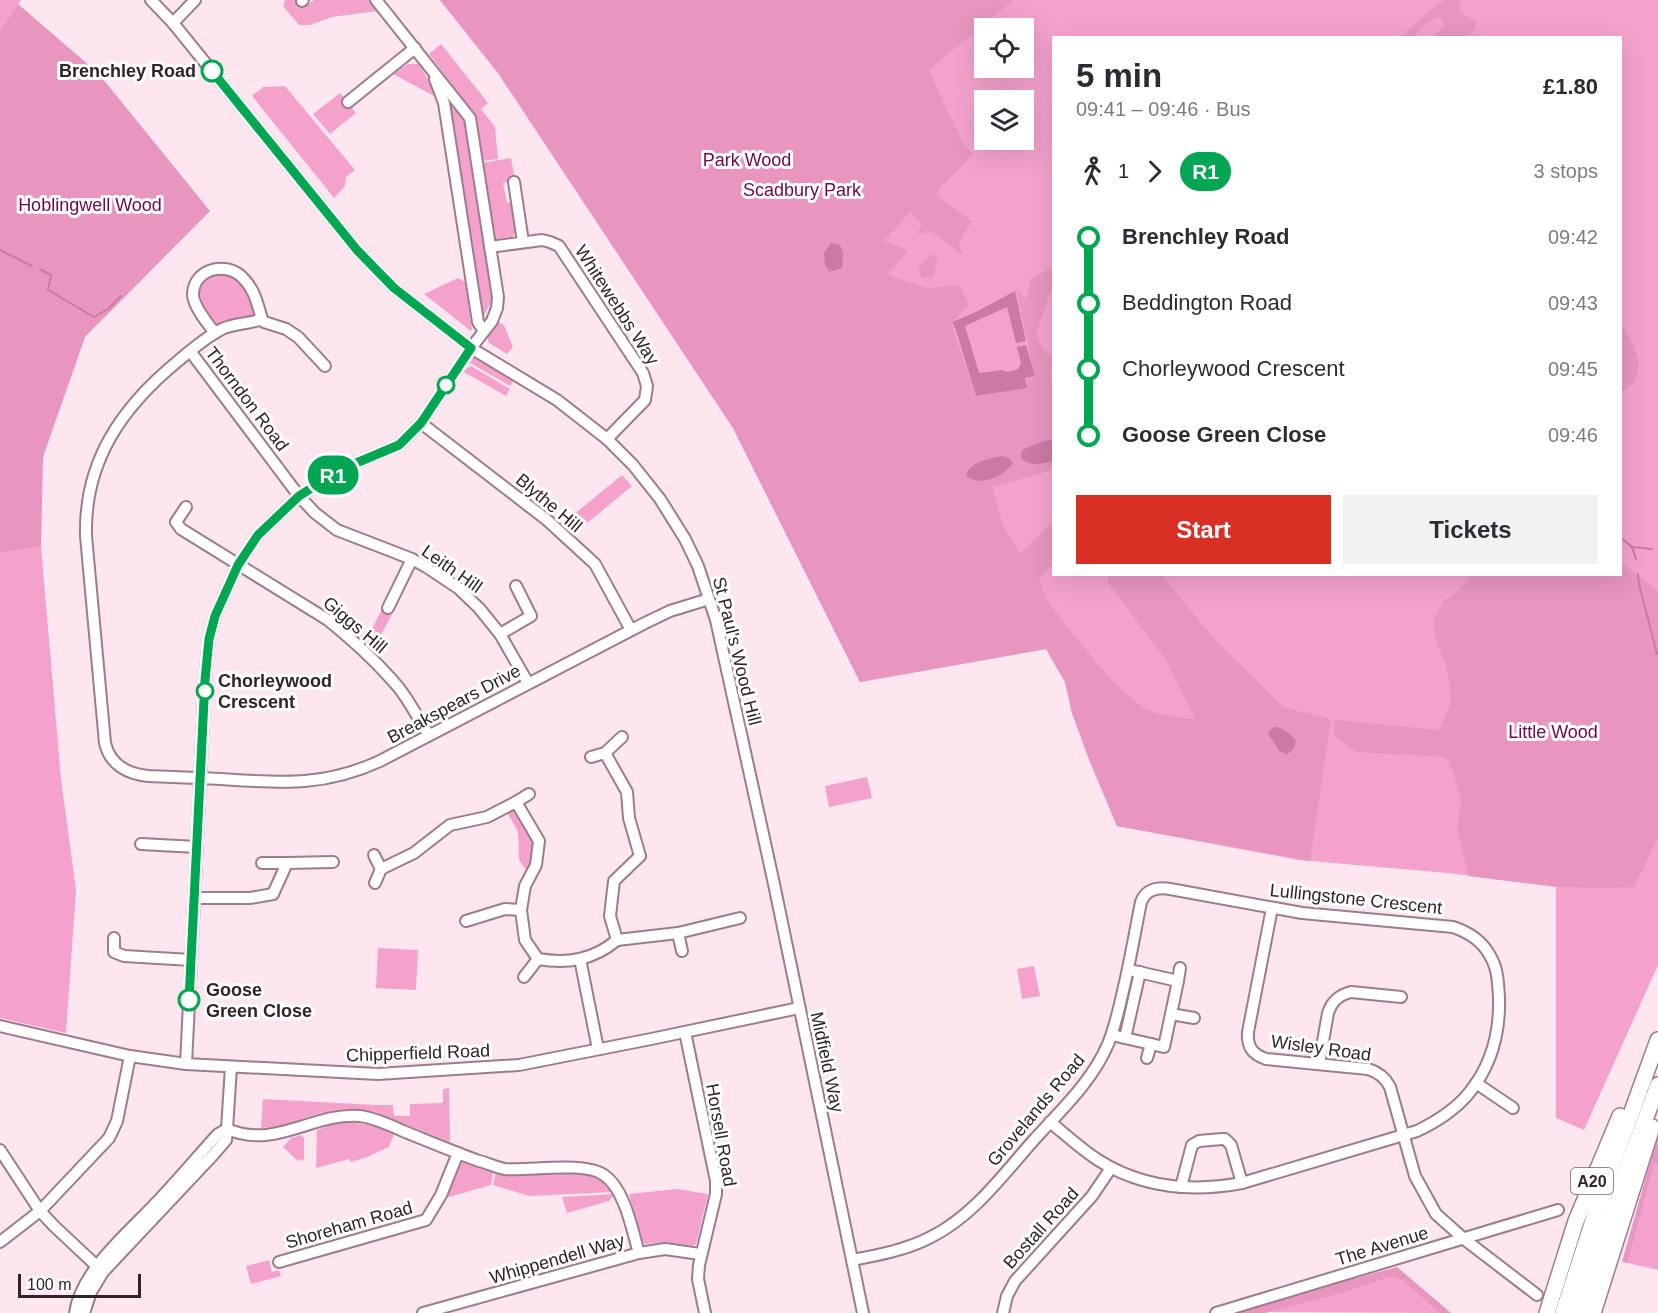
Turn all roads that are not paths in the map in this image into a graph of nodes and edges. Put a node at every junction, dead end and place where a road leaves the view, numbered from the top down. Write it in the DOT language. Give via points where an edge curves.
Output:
graph roads {
  1 [pos="151,0"];
  2 [pos="195,0"];
  3 [pos="376,0"];
  4 [pos="173,22"];
  5 [pos="415,48"];
  6 [pos="431,68"];
  7 [pos="348,102"];
  8 [pos="514,182"];
  9 [pos="523,242"];
  10 [pos="490,247"];
  11 [pos="262,319"];
  12 [pos="484,331"];
  13 [pos="215,333"];
  14 [pos="471,348"];
  15 [pos="190,351"];
  16 [pos="325,366"];
  17 [pos="421,423"];
  18 [pos="608,439"];
  19 [pos="299,496"];
  20 [pos="186,507"];
  21 [pos="412,560"];
  22 [pos="238,565"];
  23 [pos="516,586"];
  24 [pos="710,599"];
  25 [pos="388,608"];
  26 [pos="631,630"];
  27 [pos="500,634"];
  28 [pos="528,683"];
  29 [pos="429,735"];
  30 [pos="622,737"];
  31 [pos="605,753"];
  32 [pos="591,757"];
  33 [pos="200,778"];
  34 [pos="529,794"];
  35 [pos="516,802"];
  36 [pos="759,818"];
  37 [pos="197,847"];
  38 [pos="149,848"];
  39 [pos="374,855"];
  40 [pos="333,862"];
  41 [pos="262,863"];
  42 [pos="287,863"];
  43 [pos="381,869"];
  44 [pos="375,883"];
  45 [pos="1143,897"];
  46 [pos="194,898"];
  47 [pos="1272,908"];
  48 [pos="521,910"];
  49 [pos="741,918"];
  50 [pos="466,921"];
  51 [pos="678,933"];
  52 [pos="114,938"];
  53 [pos="617,940"];
  54 [pos="682,951"];
  55 [pos="538,958"];
  56 [pos="580,959"];
  57 [pos="191,960"];
  58 [pos="1180,968"];
  59 [pos="1128,969"];
  60 [pos="1140,972"];
  61 [pos="524,976"];
  62 [pos="1178,981"];
  63 [pos="1401,997"];
  64 [pos="799,1008"];
  65 [pos="1171,1014"];
  66 [pos="1194,1018"];
  67 [pos="0,1026"];
  68 [pos="685,1032"];
  69 [pos="1112,1035"];
  70 [pos="1125,1038"];
  71 [pos="1658,1040"];
  72 [pos="1151,1044"];
  73 [pos="598,1049"];
  74 [pos="1652,1054"];
  75 [pos="130,1056"];
  76 [pos="1147,1058"];
  77 [pos="186,1064"];
  78 [pos="1319,1064"];
  79 [pos="231,1067"];
  80 [pos="1476,1083"];
  81 [pos="1658,1085"];
  82 [pos="1513,1108"];
  83 [pos="1658,1108"];
  84 [pos="1050,1122"];
  85 [pos="227,1129"];
  86 [pos="1403,1136"];
  87 [pos="0,1150"];
  88 [pos="458,1153"];
  89 [pos="1111,1167"];
  90 [pos="1242,1183"];
  91 [pos="1181,1187"];
  92 [pos="1558,1210"];
  93 [pos="40,1211"];
  94 [pos="1464,1239"];
  95 [pos="0,1242"];
  96 [pos="639,1253"];
  97 [pos="700,1254"];
  98 [pos="852,1260"];
  99 [pos="279,1262"];
  100 [pos="100,1269"];
  101 [pos="1537,1295"];
  102 [pos="75,1313"];
  103 [pos="84,1313"];
  104 [pos="423,1313"];
  105 [pos="705,1313"];
  106 [pos="863,1313"];
  107 [pos="1003,1313"];
  108 [pos="1216,1313"];
  109 [pos="1547,1313"];
  110 [pos="1563,1313"];
  111 [pos="1578,1313"];
  112 [pos="1593,1313"];
  1 -- 4 [label="street, St Paul's Wood Hill"];
  2 -- 4 [label="street"];
  3 -- 5 [label="street"];
  4 -- 14 [label="street, St Paul's Wood Hill" via="357,250 394,288"];
  5 -- 6 [label="street"];
  5 -- 7 [label="street"];
  6 -- 10 [label="street" via="470,118"];
  6 -- 12 [label="street" via="444,102 478,322"];
  8 -- 9 [label="street"];
  9 -- 10 [label="street, Whitewebbs Way"];
  9 -- 18 [label="street, Whitewebbs Way" via="546,241 562,250 645,377 645,400"];
  10 -- 12 [label="street" via="498,303"];
  11 -- 13 [label="street"];
  11 -- 13 [label="street" via="257,299 242,277 228,268 219,268 199,277 193,294 198,310"];
  11 -- 16 [label="street" via="298,337"];
  12 -- 14 [label="street"];
  13 -- 15 [label="street"];
  14 -- 17 [label="street"];
  14 -- 18 [label="street, St Paul's Wood Hill" via="557,400"];
  15 -- 19 [label="street, Thorndon Road"];
  15 -- 33 [label="street" via="140,395 110,436 91,486 86,528 107,750 120,767 135,775"];
  17 -- 19 [label="street" via="399,445 342,469"];
  17 -- 26 [label="street, Blythe Hill" via="547,520 595,564"];
  18 -- 24 [label="street, St Paul's Wood Hill" via="672,517"];
  19 -- 21 [label="street, Leith Hill" via="337,530"];
  19 -- 22 [label="street" via="258,535"];
  20 -- 22 [label="street, Giggs Hill" via="176,522 181,529"];
  21 -- 25 [label="street"];
  21 -- 27 [label="street, Leith Hill" via="458,588"];
  22 -- 29 [label="street, Giggs Hill" via="328,620 363,649 400,690"];
  22 -- 33 [label="street" via="209,639"];
  23 -- 27 [label="street" via="531,616"];
  24 -- 26 [label="street, Breakspears Drive"];
  24 -- 36 [label="street, St Paul's Wood Hill"];
  26 -- 28 [label="street, Breakspears Drive"];
  27 -- 28 [label="street, Leith Hill"];
  28 -- 29 [label="street, Breakspears Drive"];
  29 -- 33 [label="street, Breakspears Drive" via="369,766 325,779 293,783"];
  30 -- 31 [label="street"];
  31 -- 32 [label="street"];
  31 -- 53 [label="street" via="627,792 629,818 640,856 614,881 610,916"];
  33 -- 37 [label="street"];
  34 -- 35 [label="street"];
  35 -- 43 [label="street" via="486,817 450,825 414,853"];
  35 -- 48 [label="street" via="539,841 536,865 525,886"];
  36 -- 64 [label="street, Midfield Way"];
  37 -- 38 [label="street"];
  37 -- 46 [label="street"];
  39 -- 43 [label="street"];
  40 -- 42 [label="street"];
  41 -- 42 [label="street"];
  42 -- 46 [label="street" via="273,894"];
  43 -- 44 [label="street"];
  45 -- 47 [label="street, Lullingstone Crescent" via="1162,888"];
  45 -- 59 [label="street, Grovelands Road"];
  46 -- 57 [label="street"];
  47 -- 78 [label="street, Wisley Road" via="1248,1042 1257,1056 1266,1059"];
  47 -- 80 [label="street, Lullingstone Crescent" via="1445,925 1478,940 1497,972 1499,1006 1492,1052"];
  48 -- 50 [label="street" via="505,909"];
  48 -- 55 [label="street" via="525,940"];
  49 -- 51 [label="street"];
  51 -- 53 [label="street"];
  51 -- 54 [label="street"];
  52 -- 57 [label="street" via="114,952 123,956"];
  53 -- 56 [label="street" via="605,951"];
  55 -- 56 [label="street" via="556,962"];
  55 -- 61 [label="street"];
  56 -- 73 [label="street"];
  57 -- 77 [label="street"];
  58 -- 62 [label="street"];
  59 -- 60 [label="street"];
  59 -- 69 [label="street, Grovelands Road"];
  60 -- 62 [label="street"];
  60 -- 70 [label="street"];
  62 -- 65 [label="street"];
  63 -- 78 [label="street" via="1351,993 1335,1000 1328,1013"];
  64 -- 68 [label="street, Chipperfield Road"];
  64 -- 98 [label="street, Midfield Way"];
  65 -- 66 [label="street"];
  65 -- 72 [label="street" via="1164,1047"];
  67 -- 75 [label="street, Chipperfield Road"];
  68 -- 73 [label="street, Chipperfield Road"];
  68 -- 97 [label="street, Horsell Road" via="716,1181"];
  69 -- 70 [label="street"];
  69 -- 84 [label="street, Grovelands Road" via="1087,1080"];
  70 -- 72 [label="street"];
  71 -- 74 [label="highway, A20"];
  72 -- 76 [label="street"];
  73 -- 79 [label="street, Chipperfield Road" via="519,1065 378,1074"];
  74 -- 109 [label="highway, A20" via="1576,1221"];
  74 -- 110 [label="highway, A20"];
  75 -- 77 [label="street, Chipperfield Road"];
  75 -- 93 [label="street" via="112,1133"];
  77 -- 79 [label="street, Chipperfield Road"];
  78 -- 86 [label="street, Wisley Road" via="1368,1069 1381,1075 1390,1087"];
  79 -- 85 [label="street"];
  80 -- 82 [label="street"];
  80 -- 86 [label="street, Lullingstone Crescent" via="1444,1116"];
  81 -- 111 [label="highway, A20"];
  83 -- 112 [label="highway, A20"];
  84 -- 89 [label="street, Lullingstone Crescent"];
  84 -- 98 [label="street, Grovelands Road" via="973,1208 946,1229 906,1248"];
  85 -- 88 [label="street" via="238,1134 269,1136 326,1119 361,1116"];
  85 -- 100 [label="street" via="218,1134"];
  86 -- 90 [label="street, Lullingstone Crescent"];
  86 -- 94 [label="street, Wisley Road" via="1415,1176 1436,1214"];
  87 -- 93 [label="street"];
  88 -- 96 [label="street" via="504,1169 585,1168 603,1173 619,1193"];
  88 -- 99 [label="street, Shoreham Road" via="426,1220"];
  89 -- 91 [label="street, Lullingstone Crescent" via="1150,1182"];
  89 -- 107 [label="street, Bostall Road" via="1092,1196 1015,1281"];
  90 -- 91 [label="street, Lullingstone Crescent"];
  90 -- 91 [label="street" via="1231,1144 1222,1139 1192,1145"];
  92 -- 94 [label="street, The Avenue"];
  93 -- 95 [label="street"];
  93 -- 100 [label="street"];
  94 -- 101 [label="street, Wisley Road"];
  94 -- 108 [label="street, The Avenue"];
  96 -- 97 [label="street, Whippendell Way" via="665,1249"];
  96 -- 104 [label="street, Whippendell Way"];
  97 -- 105 [label="street, Horsell Road" via="698,1279"];
  98 -- 106 [label="street, Midfield Way"];
  100 -- 102 [label="street" via="82,1288"];
  100 -- 103 [label="street"];
}
